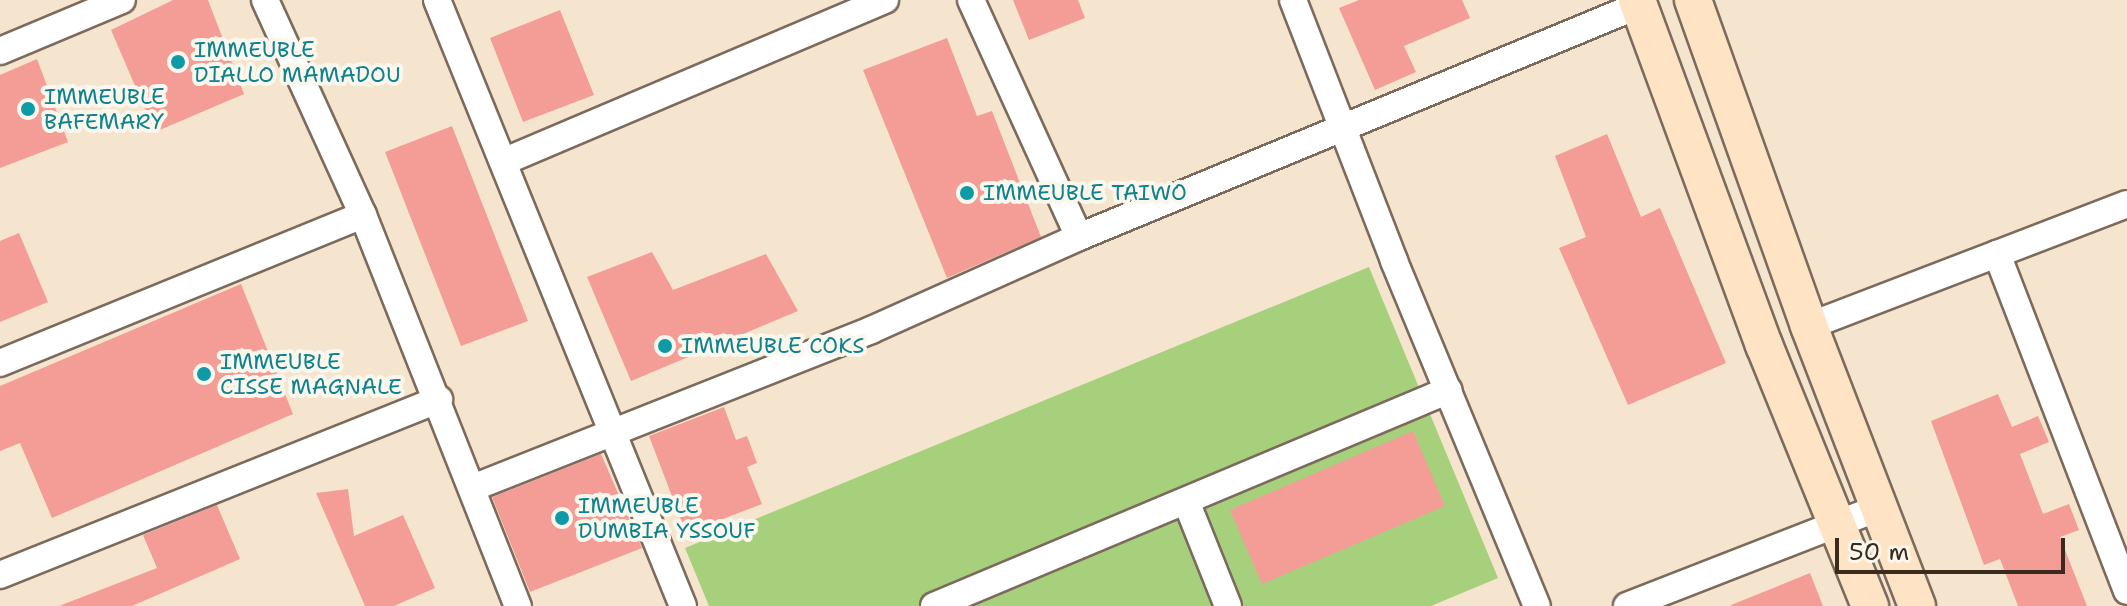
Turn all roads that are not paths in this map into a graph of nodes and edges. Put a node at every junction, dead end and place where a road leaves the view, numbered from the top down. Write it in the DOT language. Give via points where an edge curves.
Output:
graph roads {
  1 [pos="122,0"];
  2 [pos="265,0"];
  3 [pos="437,0"];
  4 [pos="885,0"];
  5 [pos="971,0"];
  6 [pos="1293,0"];
  7 [pos="1693,0"];
  8 [pos="1638,2"];
  9 [pos="0,51"];
  10 [pos="1343,132"];
  11 [pos="503,162"];
  12 [pos="2127,204"];
  13 [pos="363,215"];
  14 [pos="1079,237"];
  15 [pos="1997,254"];
  16 [pos="1809,326"];
  17 [pos="0,363"];
  18 [pos="1449,390"];
  19 [pos="439,399"];
  20 [pos="614,432"];
  21 [pos="475,487"];
  22 [pos="1186,501"];
  23 [pos="1879,508"];
  24 [pos="1837,523"];
  25 [pos="0,575"];
  26 [pos="2127,591"];
  27 [pos="518,606"];
  28 [pos="683,606"];
  29 [pos="934,606"];
  30 [pos="1228,606"];
  31 [pos="1537,606"];
  32 [pos="1627,606"];
  33 [pos="1870,606"];
  34 [pos="1917,606"];
  1 -- 9 [label="street"];
  2 -- 13 [label="street"];
  3 -- 11 [label="street"];
  4 -- 11 [label="street"];
  5 -- 14 [label="street"];
  6 -- 10 [label="street"];
  7 -- 16 [label="main road"];
  8 -- 10 [label="street"];
  8 -- 24 [label="main road" via="1764,345"];
  10 -- 14 [label="street"];
  10 -- 18 [label="street"];
  11 -- 20 [label="street"];
  12 -- 15 [label="street"];
  13 -- 17 [label="street"];
  13 -- 19 [label="street"];
  14 -- 20 [label="street" via="871,330"];
  15 -- 16 [label="street"];
  15 -- 26 [label="street"];
  16 -- 23 [label="main road"];
  18 -- 22 [label="street"];
  18 -- 31 [label="street"];
  19 -- 21 [label="street"];
  19 -- 25 [label="street"];
  20 -- 21 [label="street"];
  20 -- 28 [label="street"];
  21 -- 27 [label="street"];
  22 -- 29 [label="street"];
  22 -- 30 [label="street"];
  23 -- 24 [label="street"];
  23 -- 34 [label="main road"];
  24 -- 32 [label="street"];
  24 -- 33 [label="main road"];
}
